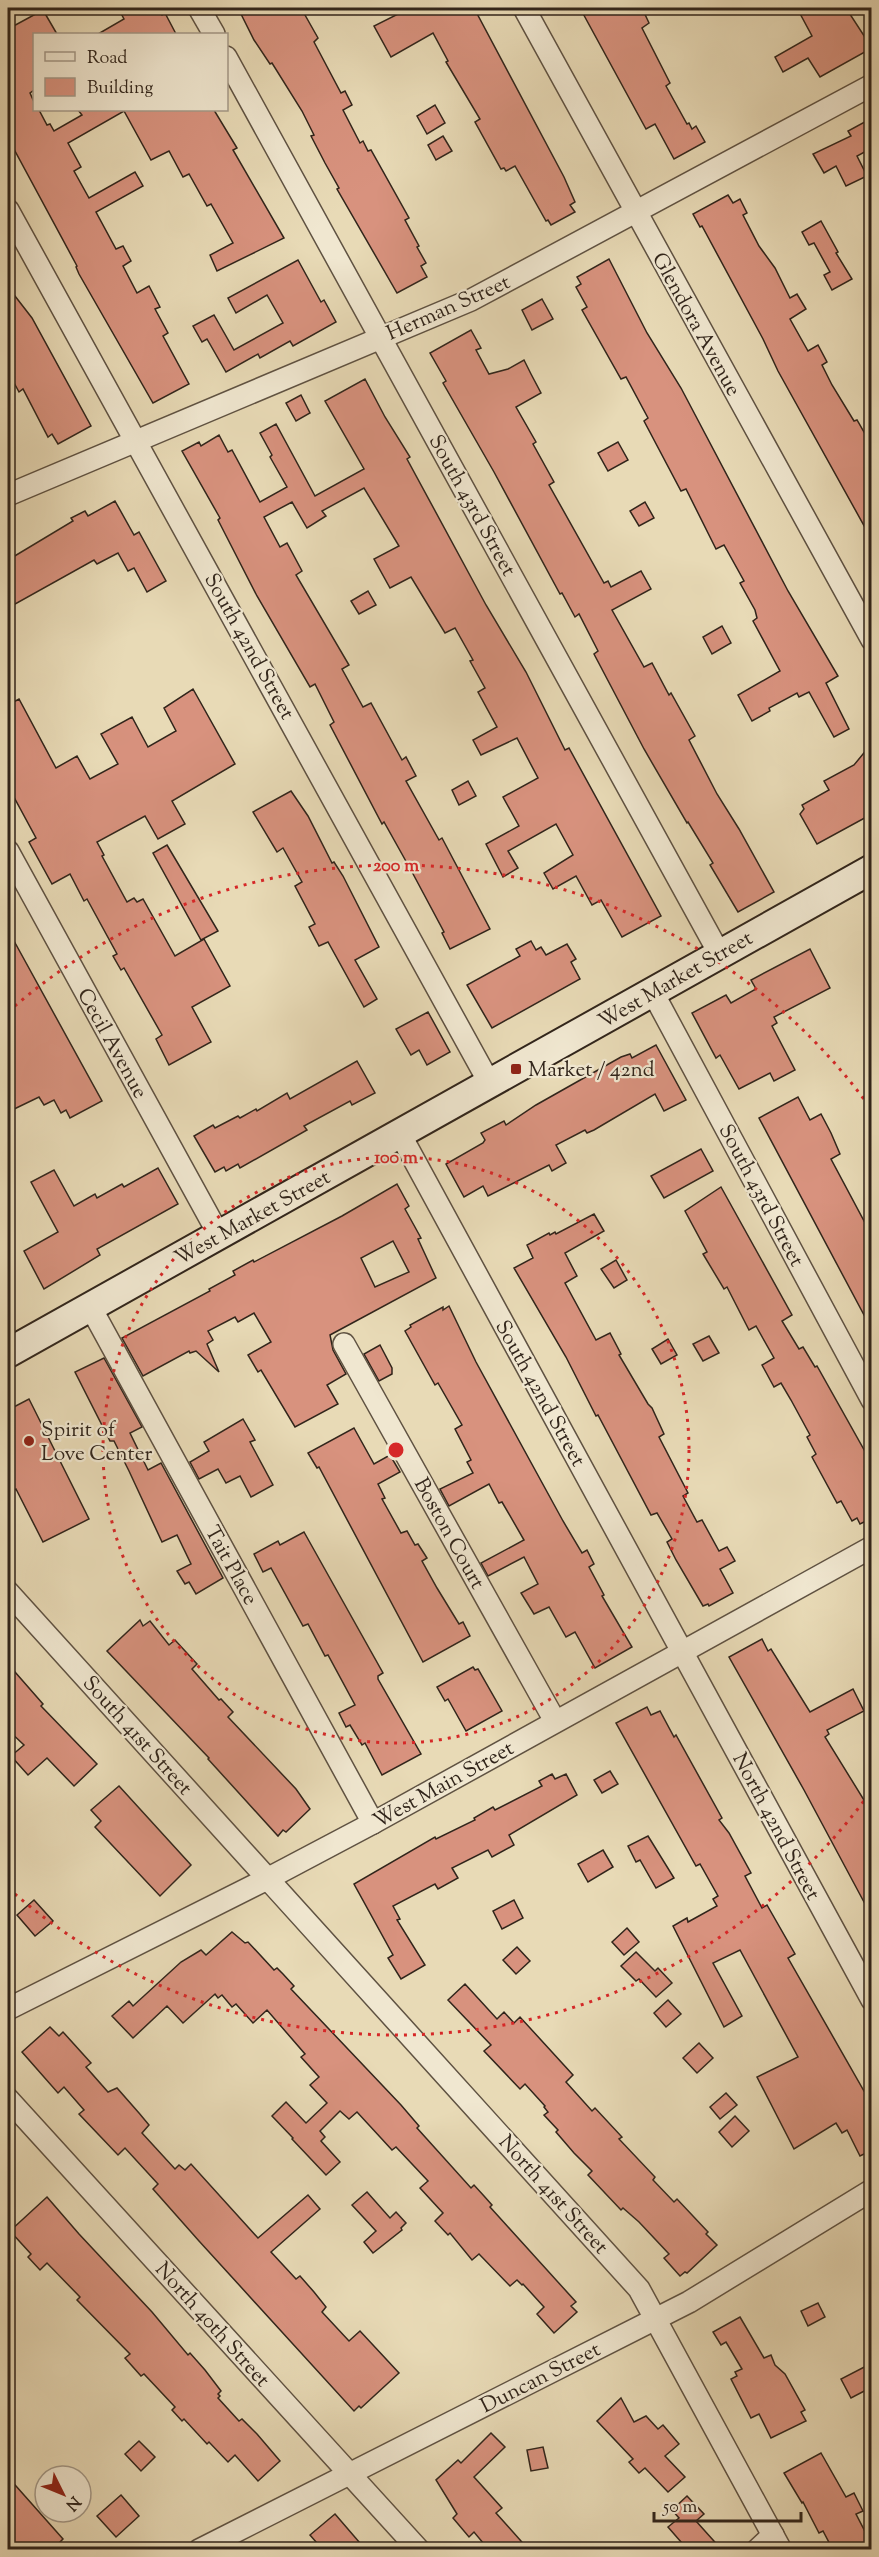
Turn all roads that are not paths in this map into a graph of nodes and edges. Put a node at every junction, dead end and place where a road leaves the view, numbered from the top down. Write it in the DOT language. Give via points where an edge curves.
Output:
graph roads {
  1 [pos="199,8"];
  2 [pos="524,8"];
  3 [pos="213,33"];
  4 [pos="228,61"];
  5 [pos="872,85"];
  6 [pos="8,210"];
  7 [pos="636,213"];
  8 [pos="381,338"];
  9 [pos="137,441"];
  10 [pos="8,495"];
  11 [pos="872,640"];
  12 [pos="8,851"];
  13 [pos="872,868"];
  14 [pos="719,953"];
  15 [pos="652,991"];
  16 [pos="490,1084"];
  17 [pos="400,1134"];
  18 [pos="219,1235"];
  19 [pos="91,1308"];
  20 [pos="344,1344"];
  21 [pos="8,1353"];
  22 [pos="872,1400"];
  23 [pos="872,1547"];
  24 [pos="8,1592"];
  25 [pos="682,1652"];
  26 [pos="555,1721"];
  27 [pos="373,1823"];
  28 [pos="269,1878"];
  29 [pos="872,2000"];
  30 [pos="8,2009"];
  31 [pos="8,2099"];
  32 [pos="872,2190"];
  33 [pos="657,2318"];
  34 [pos="350,2474"];
  35 [pos="777,2542"];
  36 [pos="199,2550"];
  37 [pos="419,2550"];
  38 [pos="757,2550"];
  1 -- 3 [label="street"];
  2 -- 7 [label="street, Glendora Avenue"];
  4 -- 8 [label="street, South 43rd Street"];
  5 -- 7 [label="street, Herman Street"];
  6 -- 9 [label="street, South 42nd Street"];
  7 -- 8 [label="street, Herman Street" via="471,300"];
  7 -- 11 [label="street, Glendora Avenue"];
  8 -- 9 [label="street, Herman Street"];
  8 -- 14 [label="street, South 43rd Street"];
  9 -- 10 [label="street, Herman Street"];
  9 -- 16 [label="street, South 42nd Street"];
  12 -- 18 [label="street, Cecil Avenue"];
  13 -- 14 [label="street, West Market Street"];
  14 -- 15 [label="street, West Market Street"];
  15 -- 16 [label="street, West Market Street"];
  15 -- 22 [label="street, South 43rd Street"];
  16 -- 17 [label="street, West Market Street"];
  17 -- 18 [label="street, West Market Street"];
  17 -- 25 [label="street, South 42nd Street"];
  18 -- 19 [label="street, West Market Street"];
  19 -- 21 [label="street, West Market Street"];
  19 -- 27 [label="street, Tait Place"];
  20 -- 26 [label="street, Boston Court"];
  23 -- 25 [label="street, West Main Street"];
  24 -- 28 [label="street, South 41st Street"];
  25 -- 26 [label="street, West Main Street"];
  25 -- 29 [label="street, North 42nd Street"];
  26 -- 27 [label="street, West Main Street"];
  27 -- 28 [label="street, West Main Street"];
  28 -- 30 [label="street, West Main Street"];
  28 -- 33 [label="street, North 41st Street" via="639,2289"];
  31 -- 34 [label="street, North 40th Street"];
  32 -- 33 [label="street, Duncan Street" via="690,2302"];
  33 -- 34 [label="street, Duncan Street"];
  33 -- 35 [label="street, North 41st Street"];
  34 -- 36 [label="street, Duncan Street"];
  34 -- 37 [label="street, North 40th Street"];
  35 -- 38 [label="street"];
}
